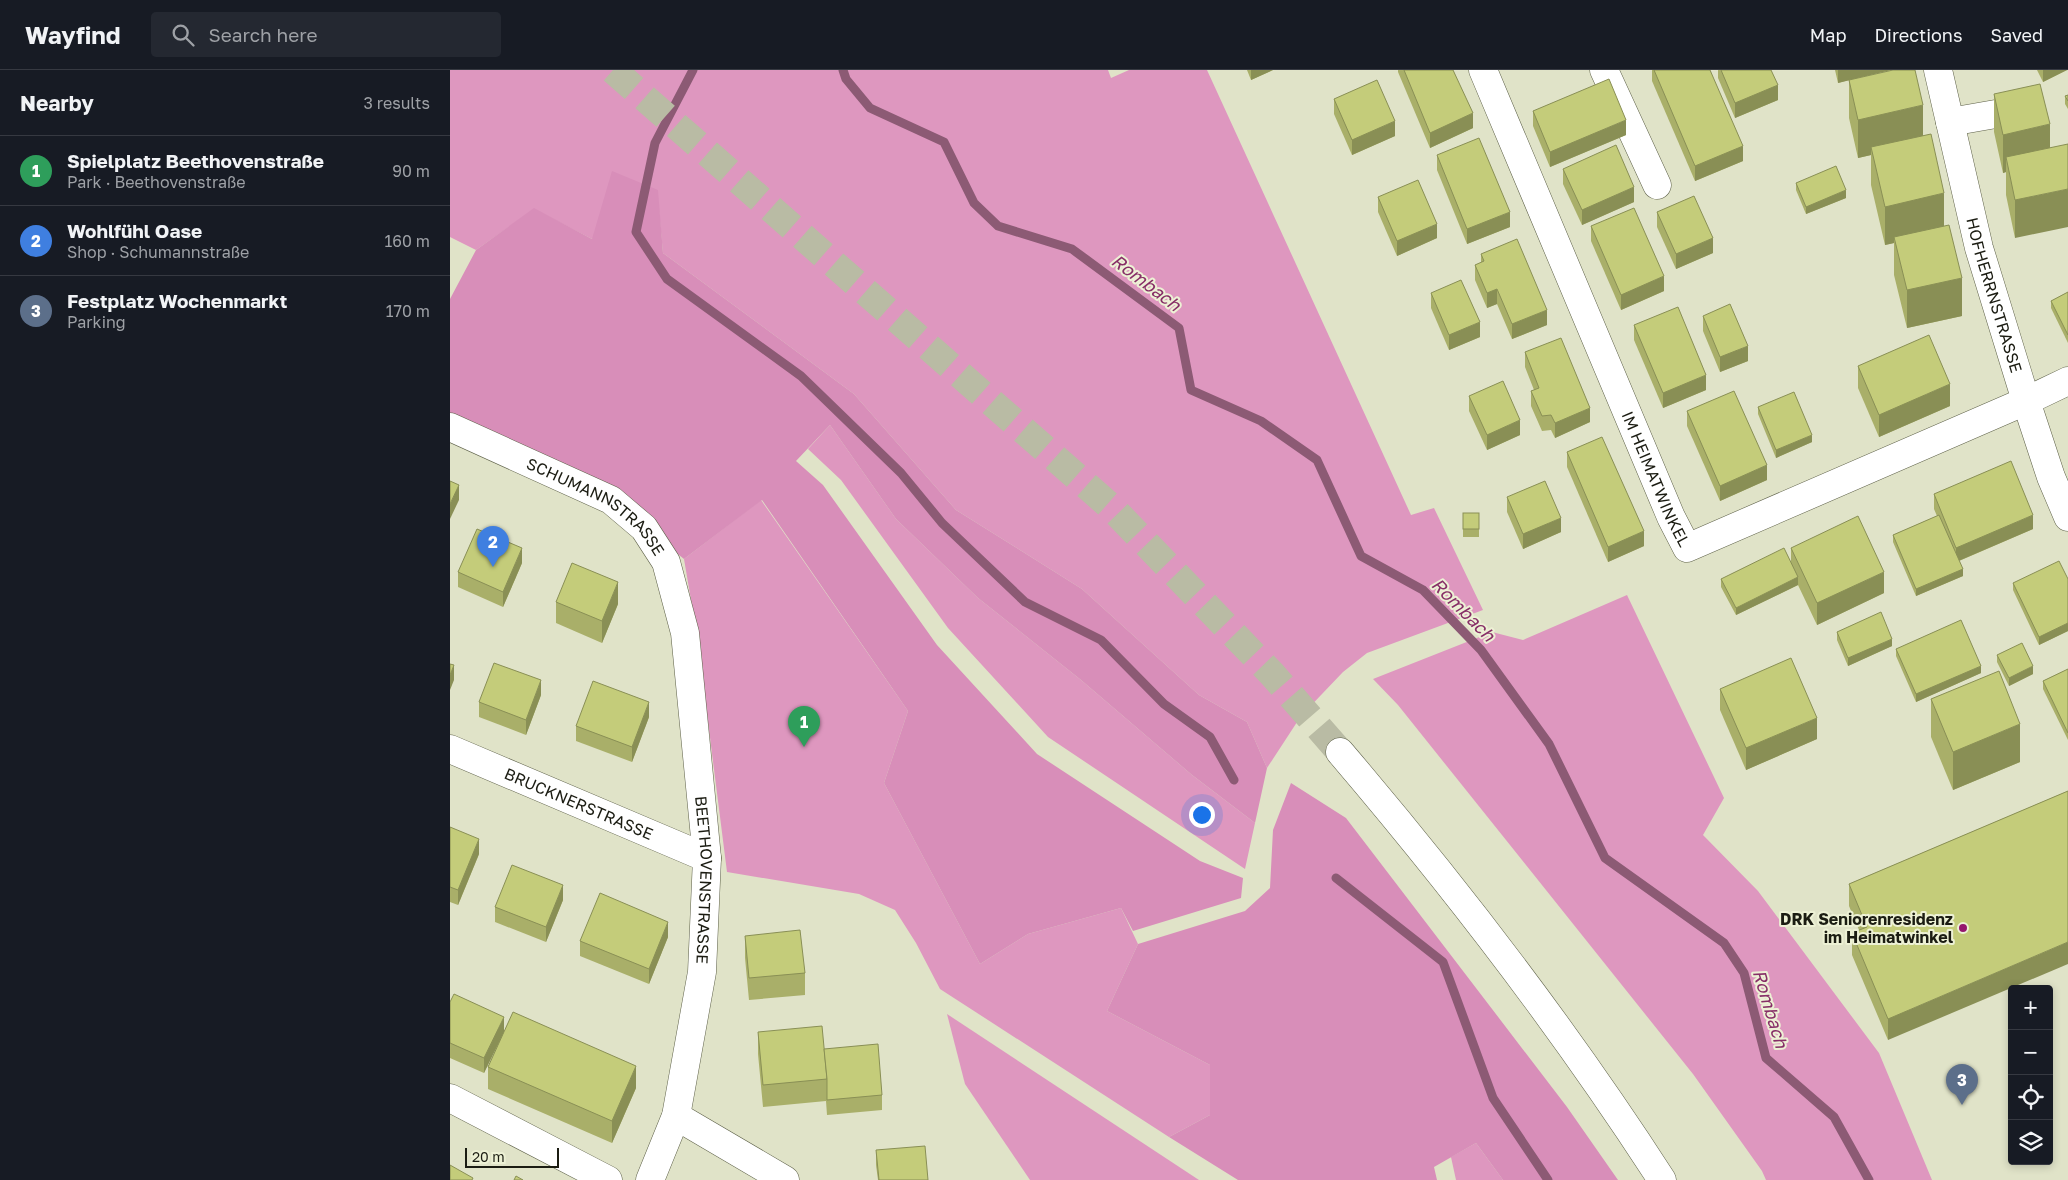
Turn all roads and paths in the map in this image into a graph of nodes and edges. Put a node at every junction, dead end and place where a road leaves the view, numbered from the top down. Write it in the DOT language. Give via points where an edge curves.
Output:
graph roads {
  1 [pos="1482,70"];
  2 [pos="1604,70"];
  3 [pos="1938,70"];
  4 [pos="2039,106"];
  5 [pos="1950,122"];
  6 [pos="1657,185"];
  7 [pos="2068,381"];
  8 [pos="2026,401"];
  9 [pos="450,427"];
  10 [pos="2068,517"];
  11 [pos="685,633"];
  12 [pos="450,749"];
  13 [pos="1340,752"];
  14 [pos="707,858"];
  15 [pos="450,1098"];
  16 [pos="676,1116"];
  17 [pos="608,1180"];
  18 [pos="650,1180"];
  19 [pos="786,1180"];
  20 [pos="1662,1180"];
  1 -- 8 [label="main road, IM HEIMATWINKEL" via="1687,548"];
  2 -- 6 [label="main road"];
  3 -- 5 [label="main road, HOFHERRNSTRASSE"];
  4 -- 5 [label="main road"];
  5 -- 8 [label="main road, HOFHERRNSTRASSE" via="1979,248"];
  7 -- 8 [label="main road"];
  8 -- 10 [label="main road, HOFHERRNSTRASSE"];
  9 -- 11 [label="main road, SCHUMANNSTRASSE" via="611,500 644,528 666,562"];
  11 -- 14 [label="main road, BEETHOVENSTRASSE"];
  12 -- 14 [label="main road, BRUCKNERSTRASSE"];
  13 -- 20 [label="main road" via="1532,991"];
  14 -- 16 [label="main road, BEETHOVENSTRASSE" via="702,972"];
  15 -- 17 [label="main road"];
  16 -- 18 [label="main road, BEETHOVENSTRASSE"];
  16 -- 19 [label="main road"];
}
